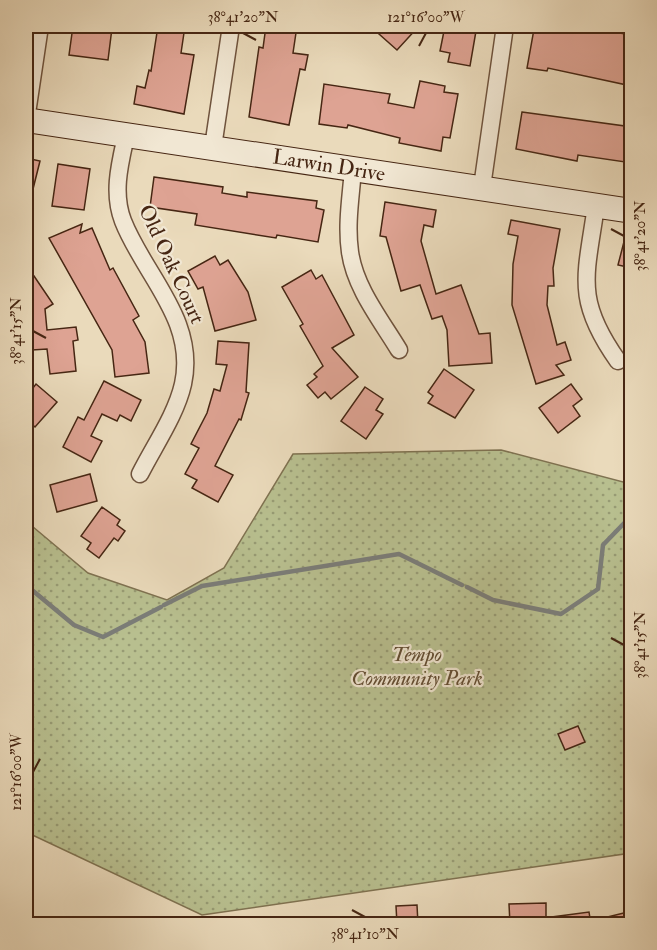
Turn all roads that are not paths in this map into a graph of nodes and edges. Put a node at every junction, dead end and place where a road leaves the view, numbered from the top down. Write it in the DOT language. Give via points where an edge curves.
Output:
graph roads {
  1 [pos="40,26"];
  2 [pos="231,26"];
  3 [pos="505,26"];
  4 [pos="26,120"];
  5 [pos="126,136"];
  6 [pos="213,147"];
  7 [pos="354,169"];
  8 [pos="482,187"];
  9 [pos="596,206"];
  10 [pos="632,211"];
  11 [pos="399,350"];
  12 [pos="618,361"];
  13 [pos="140,474"];
  1 -- 4 [label="street"];
  2 -- 6 [label="street"];
  3 -- 8 [label="street"];
  4 -- 5 [label="street, Larwin Drive"];
  5 -- 6 [label="street, Larwin Drive"];
  5 -- 13 [label="street, Old Oak Court" via="118,176 122,220 174,313 183,338 185,360 183,384"];
  6 -- 7 [label="street, Larwin Drive"];
  7 -- 8 [label="street, Larwin Drive"];
  7 -- 11 [label="street" via="348,227 350,253 358,280"];
  8 -- 9 [label="street, Larwin Drive"];
  9 -- 10 [label="street, Larwin Drive"];
  9 -- 12 [label="street" via="586,296 598,333"];
}
